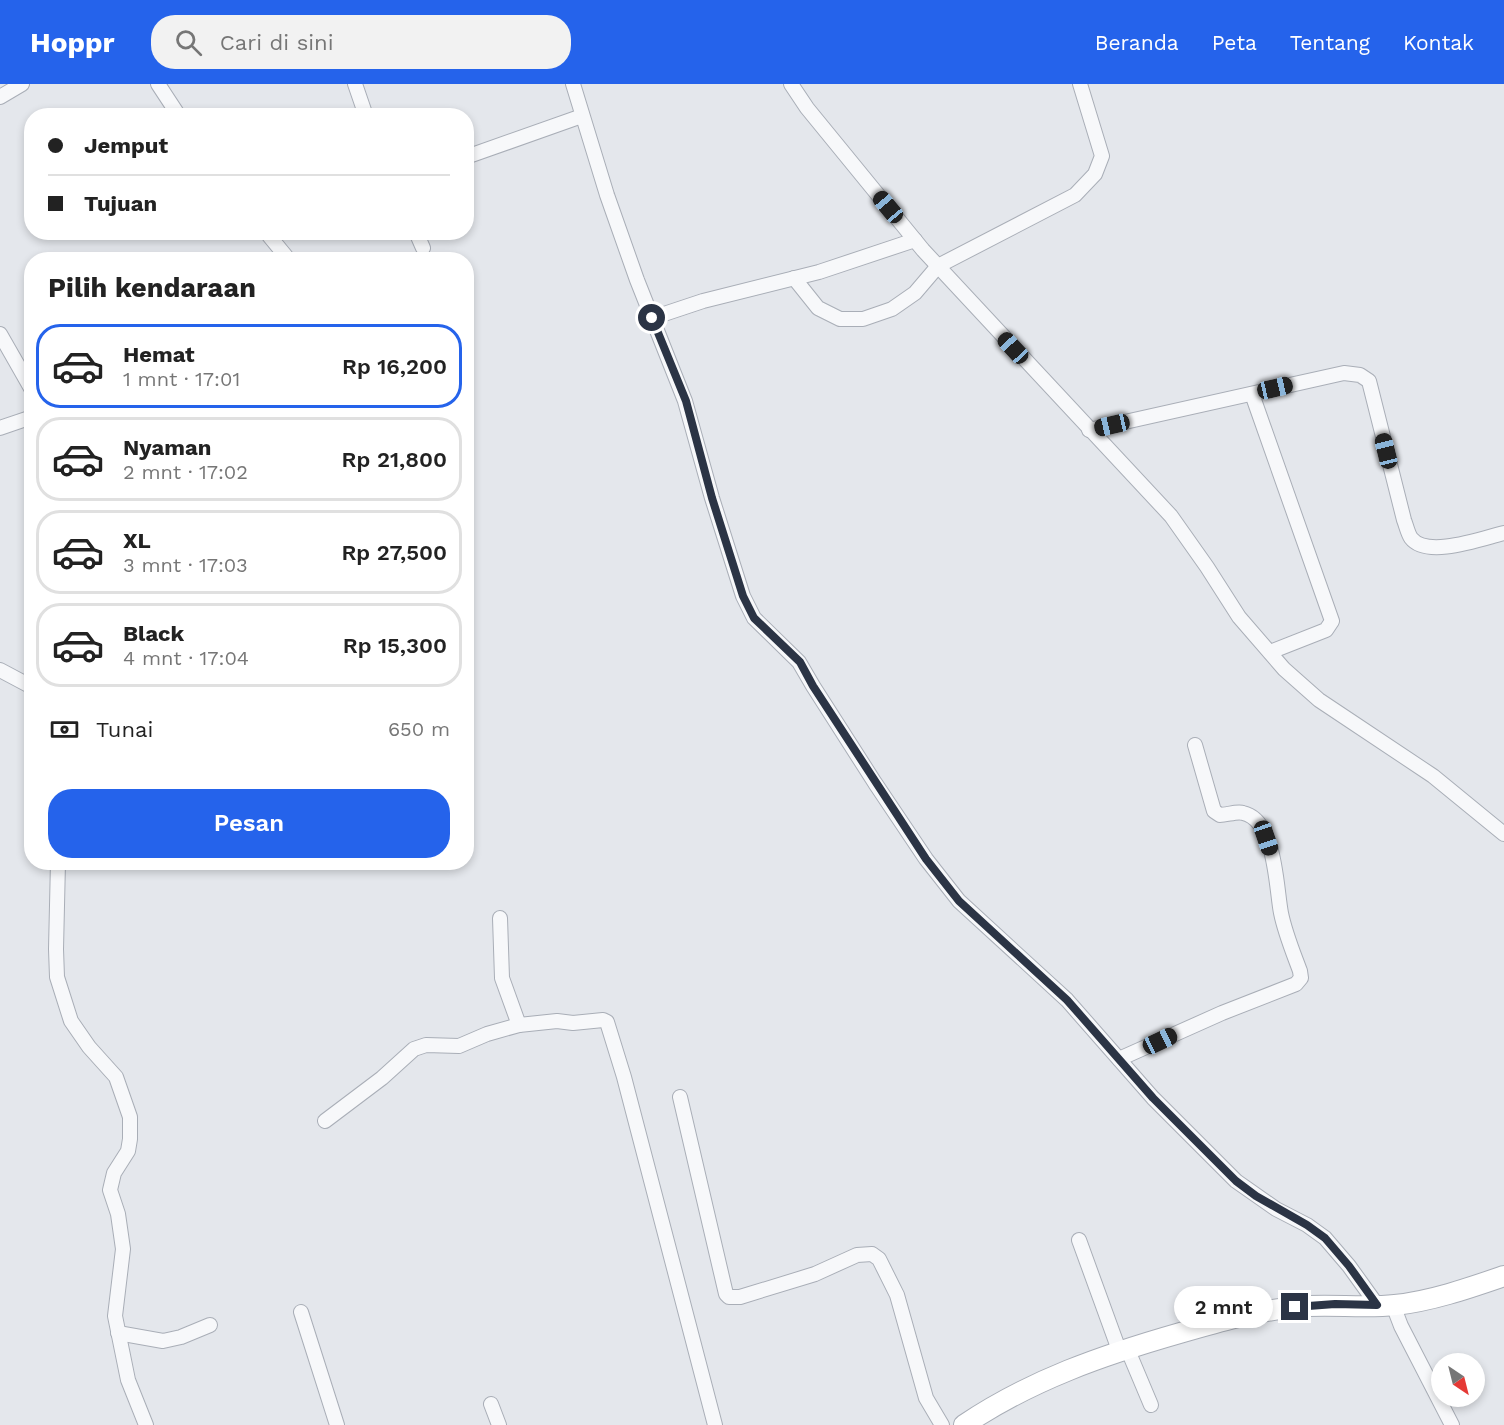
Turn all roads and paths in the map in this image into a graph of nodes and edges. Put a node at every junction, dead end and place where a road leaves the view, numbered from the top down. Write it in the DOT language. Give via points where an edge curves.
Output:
graph roads {
  1 [pos="22,84"];
  2 [pos="158,84"];
  3 [pos="355,84"];
  4 [pos="573,84"];
  5 [pos="791,84"];
  6 [pos="1080,84"];
  7 [pos="0,97"];
  8 [pos="174,108"];
  9 [pos="363,108"];
  10 [pos="582,116"];
  11 [pos="474,154"];
  12 [pos="273,240"];
  13 [pos="420,240"];
  14 [pos="915,240"];
  15 [pos="423,248"];
  16 [pos="282,252"];
  17 [pos="938,266"];
  18 [pos="794,278"];
  19 [pos="652,318"];
  20 [pos="0,334"];
  21 [pos="24,376"];
  22 [pos="1252,394"];
  23 [pos="24,420"];
  24 [pos="0,428"];
  25 [pos="1089,430"];
  26 [pos="1504,533"];
  27 [pos="1270,652"];
  28 [pos="0,670"];
  29 [pos="24,683"];
  30 [pos="1195,745"];
  31 [pos="1504,834"];
  32 [pos="58,870"];
  33 [pos="500,918"];
  34 [pos="519,1025"];
  35 [pos="1119,1059"];
  36 [pos="680,1097"];
  37 [pos="325,1120"];
  38 [pos="1079,1240"];
  39 [pos="1504,1276"];
  40 [pos="1385,1305"];
  41 [pos="301,1312"];
  42 [pos="210,1325"];
  43 [pos="118,1333"];
  44 [pos="1123,1349"];
  45 [pos="491,1404"];
  46 [pos="1151,1405"];
  47 [pos="146,1425"];
  48 [pos="337,1425"];
  49 [pos="499,1425"];
  50 [pos="715,1425"];
  51 [pos="942,1425"];
  52 [pos="964,1425"];
  53 [pos="1452,1425"];
  1 -- 7 [label="street"];
  2 -- 8 [label="street"];
  3 -- 9 [label="street"];
  4 -- 10 [label="street"];
  5 -- 14 [label="street"];
  6 -- 17 [label="street" via="1102,156 1095,174 1075,195"];
  10 -- 11 [label="street"];
  10 -- 19 [label="street"];
  12 -- 16 [label="street"];
  13 -- 15 [label="street"];
  14 -- 17 [label="street"];
  14 -- 18 [label="street"];
  17 -- 18 [label="street" via="915,293 892,309 863,319 840,319 818,308"];
  17 -- 25 [label="street"];
  18 -- 19 [label="street"];
  19 -- 35 [label="street" via="686,401 733,570 754,618 800,662 875,783 947,886 1067,1000"];
  20 -- 21 [label="street"];
  22 -- 25 [label="street"];
  22 -- 26 [label="street" via="1344,373 1360,375 1369,381 1411,538 1423,547 1444,547"];
  22 -- 27 [label="street" via="1332,621 1326,630"];
  23 -- 24 [label="street"];
  25 -- 27 [label="street" via="1171,516 1239,617"];
  27 -- 31 [label="street" via="1318,700 1433,776"];
  28 -- 29 [label="street"];
  30 -- 35 [label="street" via="1214,811 1220,815 1243,813 1258,823 1266,838 1275,865 1281,913 1301,978 1296,984"];
  32 -- 43 [label="street" via="59,985 71,1021 116,1077 130,1117 128,1151 114,1173 110,1190 123,1249 115,1316"];
  33 -- 34 [label="street" via="502,978"];
  34 -- 37 [label="street" via="459,1046 426,1045 414,1049"];
  34 -- 50 [label="street" via="607,1022"];
  35 -- 40 [label="street" via="1236,1181 1325,1238"];
  36 -- 51 [label="street" via="726,1294 740,1297 815,1274 857,1255 872,1254 879,1259 897,1295 926,1398"];
  38 -- 44 [label="street"];
  39 -- 40 [label="street" via="1462,1290"];
  40 -- 44 [label="street" via="1335,1304 1258,1312"];
  40 -- 53 [label="street" via="1401,1326"];
  41 -- 48 [label="street"];
  42 -- 43 [label="street" via="163,1341"];
  43 -- 47 [label="street" via="128,1380"];
  44 -- 46 [label="street"];
  44 -- 52 [label="street" via="1030,1386"];
  45 -- 49 [label="street"];
}
